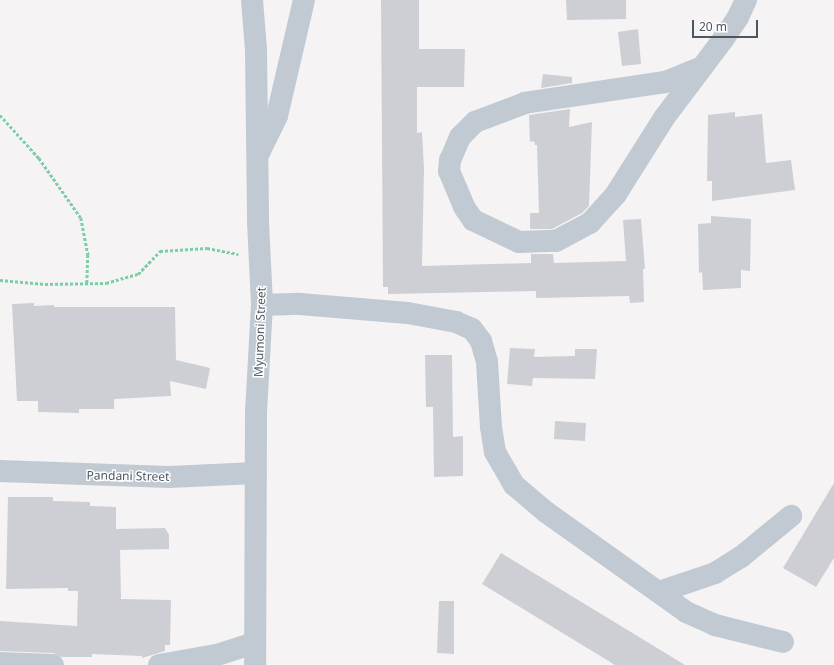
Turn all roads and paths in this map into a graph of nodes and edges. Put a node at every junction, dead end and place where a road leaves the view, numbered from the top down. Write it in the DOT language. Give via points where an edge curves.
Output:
graph roads {
  1 [pos="252,0"];
  2 [pos="304,0"];
  3 [pos="746,0"];
  4 [pos="700,68"];
  5 [pos="0,115"];
  6 [pos="257,157"];
  7 [pos="261,261"];
  8 [pos="0,280"];
  9 [pos="87,284"];
  10 [pos="262,305"];
  11 [pos="0,471"];
  12 [pos="256,473"];
  13 [pos="791,516"];
  14 [pos="659,592"];
  15 [pos="783,642"];
  16 [pos="255,643"];
  17 [pos="0,663"];
  18 [pos="54,665"];
  19 [pos="159,665"];
  20 [pos="255,665"];
  1 -- 6 [label="street, Myumoni Street" via="256,50"];
  2 -- 6 [label="street" via="277,116"];
  3 -- 4 [label="street" via="738,18"];
  4 -- 4 [label="street" via="604,209 590,223 569,236 541,243 519,242 473,220 464,207 449,171 450,160 460,137 475,122 525,103 664,82"];
  5 -- 9 [label="path" via="39,158 81,218 88,255"];
  6 -- 7 [label="street, Myumoni Street"];
  7 -- 9 [label="path" via="207,248 160,251 138,274 113,282"];
  7 -- 10 [label="street, Myumoni Street"];
  8 -- 9 [label="path" via="34,284"];
  10 -- 12 [label="street, Myumoni Street"];
  10 -- 14 [label="street" via="300,304 408,313 456,322 472,329 481,341 487,362 490,427 495,452 514,485 546,512"];
  11 -- 12 [label="street, Pandani Street" via="169,477"];
  12 -- 16 [label="street, Myumoni Street"];
  13 -- 14 [label="street" via="741,557 715,573"];
  14 -- 15 [label="street" via="686,612 715,625"];
  16 -- 19 [label="street" via="217,655"];
  16 -- 20 [label="street, Myumoni Street"];
  17 -- 18 [label="street"];
}
